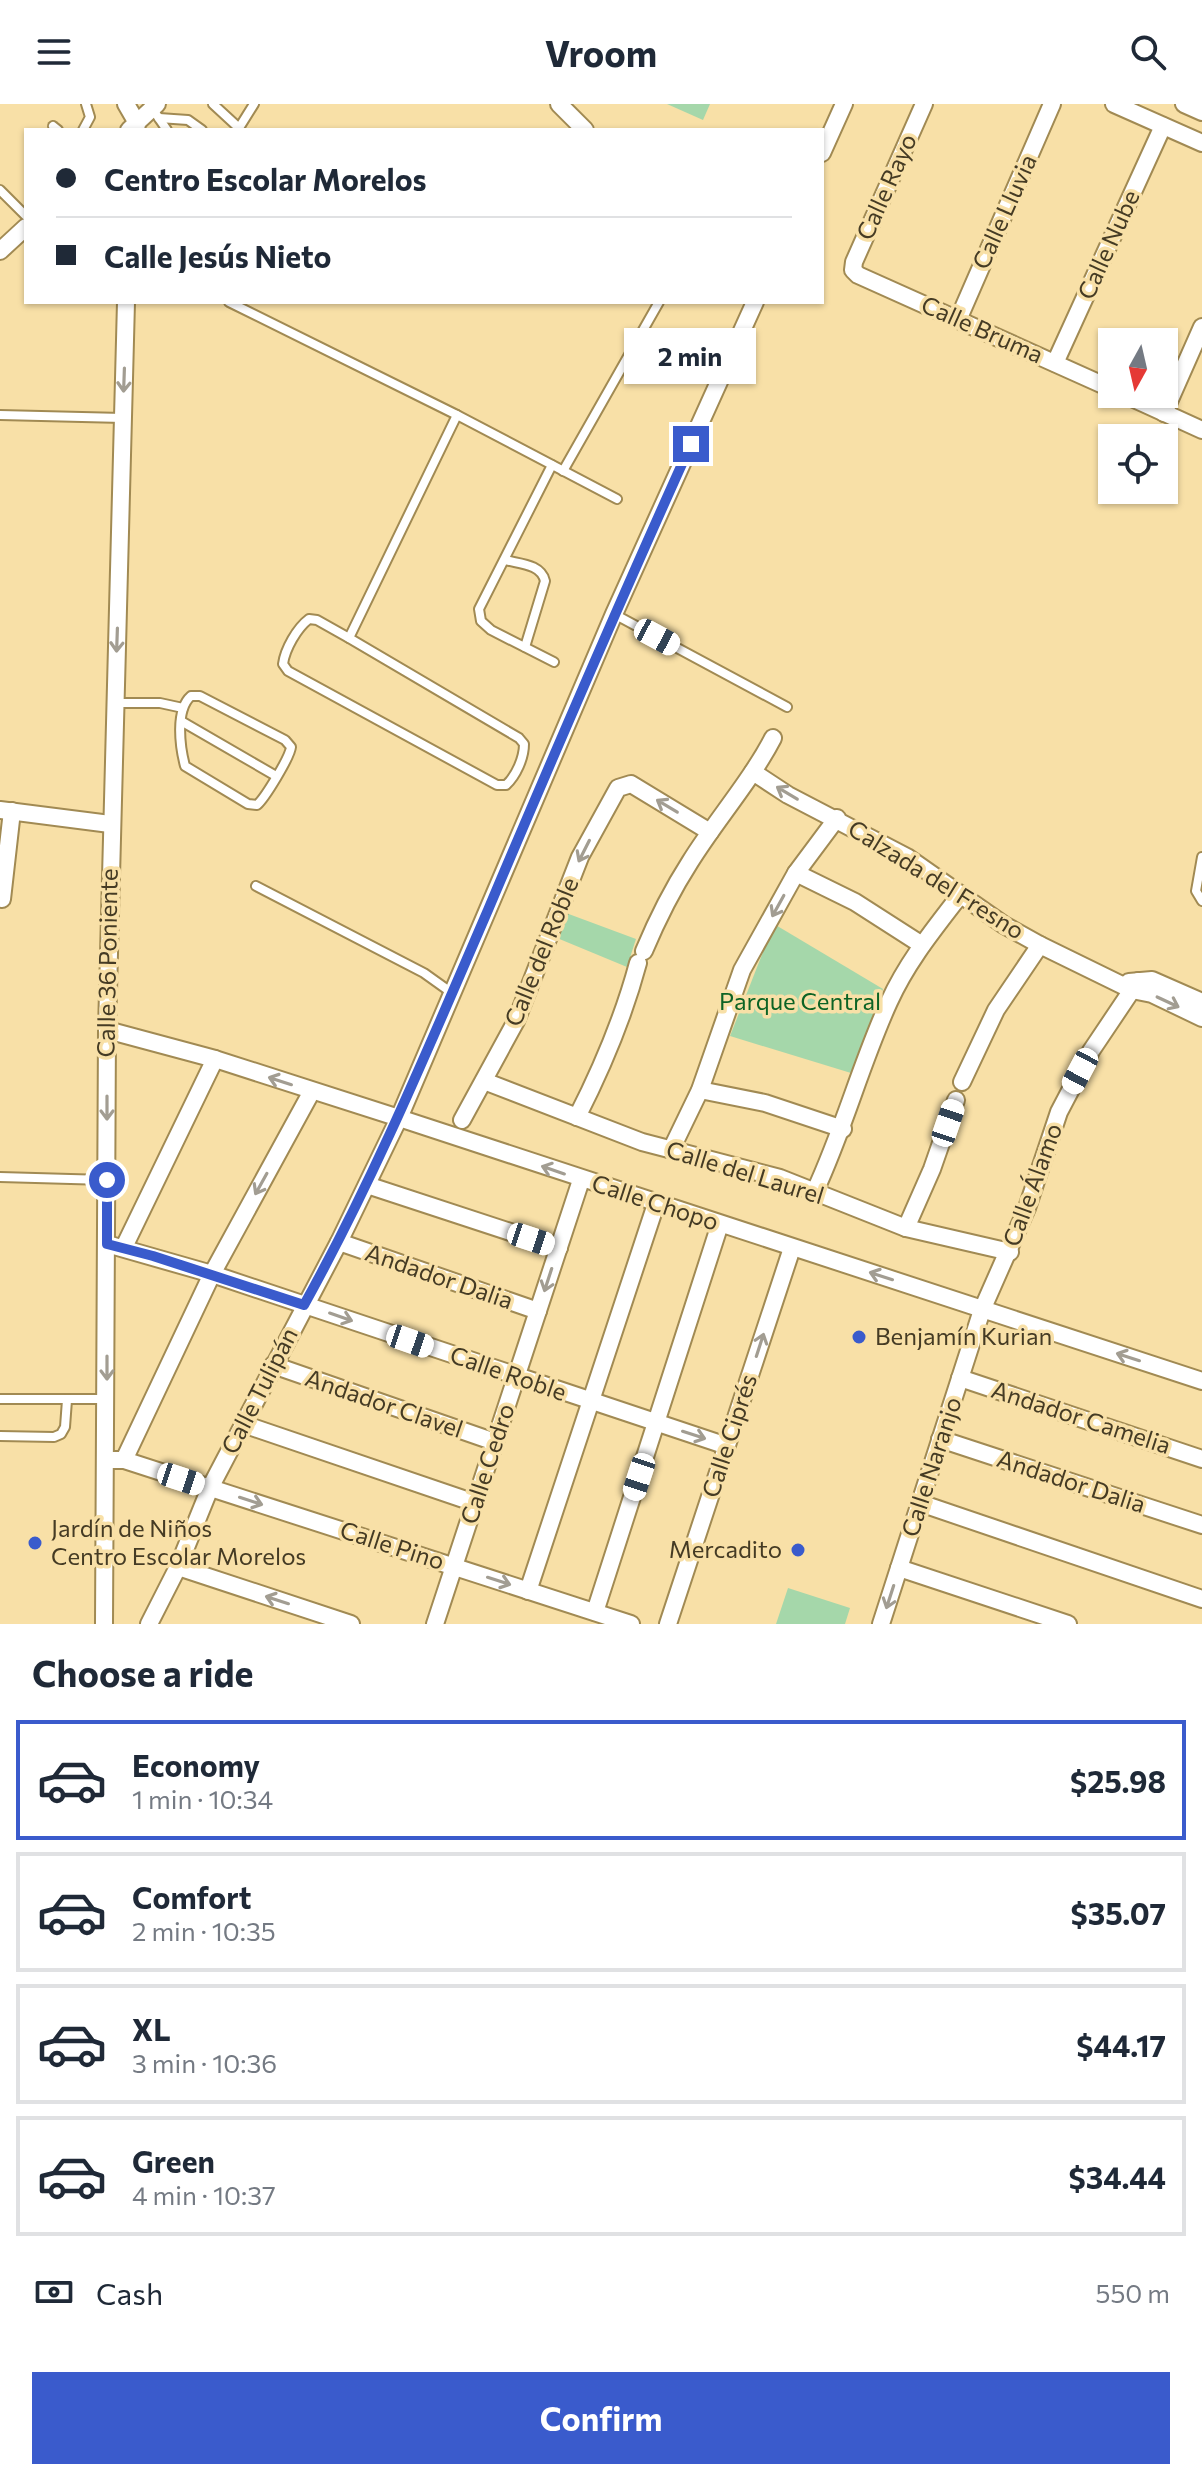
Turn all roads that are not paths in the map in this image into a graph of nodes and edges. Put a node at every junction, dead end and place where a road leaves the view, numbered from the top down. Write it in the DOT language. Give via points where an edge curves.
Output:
graph roads {
  1 [pos="86,104"];
  2 [pos="126,104"];
  3 [pos="213,104"];
  4 [pos="254,104"];
  5 [pos="559,104"];
  6 [pos="844,104"];
  7 [pos="924,104"];
  8 [pos="1052,104"];
  9 [pos="1114,104"];
  10 [pos="1184,104"];
  11 [pos="156,110"];
  12 [pos="1202,112"];
  13 [pos="1163,126"];
  14 [pos="84,128"];
  15 [pos="134,128"];
  16 [pos="166,128"];
  17 [pos="199,128"];
  18 [pos="237,128"];
  19 [pos="239,128"];
  20 [pos="583,128"];
  21 [pos="1202,143"];
  22 [pos="824,149"];
  23 [pos="0,190"];
  24 [pos="24,214"];
  25 [pos="24,229"];
  26 [pos="2,246"];
  27 [pos="853,270"];
  28 [pos="126,304"];
  29 [pos="233,304"];
  30 [pos="658,304"];
  31 [pos="754,304"];
  32 [pos="958,320"];
  33 [pos="1202,327"];
  34 [pos="1055,363"];
  35 [pos="1098,383"];
  36 [pos="1153,408"];
  37 [pos="1164,413"];
  38 [pos="0,415"];
  39 [pos="457,415"];
  40 [pos="123,418"];
  41 [pos="1202,430"];
  42 [pos="552,465"];
  43 [pos="563,471"];
  44 [pos="617,499"];
  45 [pos="505,560"];
  46 [pos="614,614"];
  47 [pos="349,638"];
  48 [pos="525,647"];
  49 [pos="554,662"];
  50 [pos="115,703"];
  51 [pos="787,707"];
  52 [pos="183,708"];
  53 [pos="181,721"];
  54 [pos="773,738"];
  55 [pos="753,772"];
  56 [pos="276,776"];
  57 [pos="6,810"];
  58 [pos="837,818"];
  59 [pos="110,824"];
  60 [pos="710,832"];
  61 [pos="1202,857"];
  62 [pos="796,873"];
  63 [pos="256,886"];
  64 [pos="961,894"];
  65 [pos="2,899"];
  66 [pos="1202,901"];
  67 [pos="922,945"];
  68 [pos="1040,945"];
  69 [pos="1131,985"];
  70 [pos="452,993"];
  71 [pos="1202,1002"];
  72 [pos="1202,1018"];
  73 [pos="107,1030"];
  74 [pos="215,1059"];
  75 [pos="484,1081"];
  76 [pos="962,1082"];
  77 [pos="700,1090"];
  78 [pos="312,1091"];
  79 [pos="956,1100"];
  80 [pos="577,1117"];
  81 [pos="399,1118"];
  82 [pos="462,1120"];
  83 [pos="843,1129"];
  84 [pos="671,1150"];
  85 [pos="0,1177"];
  86 [pos="107,1180"];
  87 [pos="581,1180"];
  88 [pos="367,1185"];
  89 [pos="815,1191"];
  90 [pos="656,1204"];
  91 [pos="720,1224"];
  92 [pos="906,1228"];
  93 [pos="339,1242"];
  94 [pos="107,1244"];
  95 [pos="124,1247"];
  96 [pos="559,1248"];
  97 [pos="792,1248"];
  98 [pos="1010,1252"];
  99 [pos="212,1274"];
  100 [pos="304,1305"];
  101 [pos="982,1310"];
  102 [pos="538,1311"];
  103 [pos="273,1365"];
  104 [pos="516,1377"];
  105 [pos="960,1378"];
  106 [pos="1202,1381"];
  107 [pos="0,1399"];
  108 [pos="107,1399"];
  109 [pos="67,1400"];
  110 [pos="591,1402"];
  111 [pos="656,1423"];
  112 [pos="243,1424"];
  113 [pos="0,1436"];
  114 [pos="940,1439"];
  115 [pos="495,1442"];
  116 [pos="727,1446"];
  117 [pos="1202,1459"];
  118 [pos="106,1460"];
  119 [pos="124,1460"];
  120 [pos="210,1488"];
  121 [pos="475,1503"];
  122 [pos="920,1503"];
  123 [pos="1202,1525"];
  124 [pos="454,1566"];
  125 [pos="178,1567"];
  126 [pos="899,1568"];
  127 [pos="528,1591"];
  128 [pos="1202,1599"];
  129 [pos="595,1612"];
  130 [pos="104,1624"];
  131 [pos="149,1624"];
  132 [pos="351,1624"];
  133 [pos="435,1624"];
  134 [pos="631,1624"];
  135 [pos="668,1624"];
  136 [pos="881,1624"];
  137 [pos="1068,1624"];
  1 -- 14 [label="lane" via="90,117"];
  2 -- 15 [label="street"];
  3 -- 18 [label="lane"];
  4 -- 19 [label="lane"];
  5 -- 20 [label="street"];
  6 -- 22 [label="street"];
  7 -- 27 [label="street, Calle Rayo"];
  8 -- 32 [label="street, Calle Lluvia"];
  9 -- 13 [label="street"];
  10 -- 12 [label="street"];
  11 -- 15 [label="street"];
  11 -- 16 [label="lane"];
  11 -- 17 [label="lane"];
  13 -- 21 [label="street"];
  13 -- 34 [label="street, Calle Nube"];
  23 -- 24 [label="lane"];
  25 -- 26 [label="street"];
  27 -- 32 [label="street, Calle Bruma"];
  28 -- 40 [label="street, Calle 36 Poniente, one-way"];
  29 -- 39 [label="lane"];
  30 -- 43 [label="lane"];
  31 -- 46 [label="street, Calle Tulipán"];
  32 -- 34 [label="street, Calle Bruma"];
  33 -- 37 [label="street"];
  34 -- 35 [label="street, Calle Bruma"];
  36 -- 37 [label="street"];
  37 -- 41 [label="street"];
  38 -- 40 [label="lane"];
  39 -- 42 [label="lane"];
  39 -- 47 [label="lane"];
  40 -- 50 [label="street, Calle 36 Poniente, one-way"];
  42 -- 43 [label="lane"];
  42 -- 45 [label="lane"];
  43 -- 44 [label="lane"];
  45 -- 48 [label="lane" via="537,568 545,581"];
  45 -- 48 [label="lane" via="479,609 481,621"];
  46 -- 51 [label="lane"];
  46 -- 70 [label="street, Calle Tulipán"];
  47 -- 47 [label="lane" via="309,619 283,664 497,785 513,779 524,751 519,738"];
  48 -- 49 [label="lane"];
  50 -- 52 [label="lane"];
  50 -- 59 [label="street, Calle 36 Poniente"];
  52 -- 53 [label="lane"];
  52 -- 56 [label="lane" via="191,696 200,696 285,740 290,756"];
  53 -- 56 [label="lane"];
  53 -- 56 [label="lane" via="183,761 189,770 257,805"];
  54 -- 55 [label="street"];
  58 -- 55 [label="street, Calzada del Fresno, one-way"];
  55 -- 60 [label="street"];
  57 -- 59 [label="street"];
  57 -- 65 [label="street"];
  58 -- 62 [label="street"];
  58 -- 64 [label="street, Calzada del Fresno"];
  59 -- 73 [label="street, Calle 36 Poniente"];
  60 -- 75 [label="street, Calle del Roble, one-way" via="631,784 618,788 580,857 516,1021"];
  60 -- 80 [label="street" via="667,901 641,957 607,1058"];
  61 -- 66 [label="lane" via="1196,891"];
  62 -- 67 [label="street" via="855,902"];
  62 -- 77 [label="street, one-way" via="742,970"];
  63 -- 70 [label="lane" via="424,973"];
  64 -- 67 [label="street"];
  64 -- 68 [label="street, Calzada del Fresno"];
  67 -- 83 [label="street" via="889,1002"];
  68 -- 69 [label="street, Calzada del Fresno"];
  68 -- 76 [label="street" via="996,1010"];
  69 -- 71 [label="street, Calzada del Fresno" via="1152,980"];
  69 -- 72 [label="street, Calzada del Fresno, one-way"];
  69 -- 98 [label="street, Calle Álamo" via="1059,1112"];
  70 -- 81 [label="street, Calle Tulipán"];
  73 -- 74 [label="street, Calle Chopo"];
  73 -- 86 [label="street, Calle 36 Poniente, one-way"];
  78 -- 74 [label="street, Calle Chopo, one-way"];
  74 -- 95 [label="street"];
  75 -- 80 [label="street, Calle del Laurel"];
  75 -- 82 [label="street, Calle del Roble"];
  77 -- 83 [label="street" via="765,1103"];
  77 -- 84 [label="street"];
  78 -- 81 [label="street, Calle Chopo"];
  78 -- 99 [label="street, one-way"];
  79 -- 92 [label="street"];
  80 -- 84 [label="street, Calle del Laurel"];
  87 -- 81 [label="street, Calle Chopo, one-way"];
  81 -- 88 [label="street, Calle Tulipán"];
  83 -- 89 [label="street"];
  84 -- 89 [label="street, Calle del Laurel"];
  85 -- 86 [label="lane"];
  86 -- 94 [label="street, Calle 36 Poniente"];
  87 -- 90 [label="street, Calle Chopo"];
  87 -- 96 [label="street, Calle Cedro"];
  88 -- 93 [label="street, Calle Tulipán"];
  88 -- 96 [label="street"];
  89 -- 92 [label="street, Calle del Laurel"];
  90 -- 91 [label="street, Calle Chopo"];
  90 -- 110 [label="street"];
  91 -- 97 [label="street, Calle Chopo"];
  91 -- 111 [label="street"];
  92 -- 98 [label="street, Calle del Laurel"];
  93 -- 100 [label="street, Calle Tulipán"];
  93 -- 102 [label="street, Andador Dalia"];
  94 -- 95 [label="street, Calle Roble"];
  94 -- 108 [label="street, Calle 36 Poniente, one-way"];
  95 -- 99 [label="street, Calle Roble"];
  96 -- 102 [label="street, Calle Cedro, one-way"];
  101 -- 97 [label="street, Calle Chopo, one-way"];
  116 -- 97 [label="street, Calle Ciprés, one-way"];
  98 -- 101 [label="street, Calle Álamo"];
  99 -- 100 [label="street, Calle Roble"];
  99 -- 119 [label="street"];
  100 -- 103 [label="street, Calle Tulipán"];
  100 -- 104 [label="street, Calle Roble, one-way"];
  101 -- 105 [label="street, Calle Naranjo"];
  106 -- 101 [label="street, Calle Chopo, one-way"];
  102 -- 104 [label="street, Calle Cedro"];
  103 -- 112 [label="street, Calle Tulipán"];
  103 -- 115 [label="street, Andador Clavel"];
  104 -- 110 [label="street, Calle Roble"];
  104 -- 115 [label="street, Calle Cedro"];
  105 -- 114 [label="street, Calle Naranjo"];
  105 -- 117 [label="street, Andador Camelia"];
  107 -- 109 [label="lane"];
  108 -- 109 [label="lane"];
  108 -- 118 [label="street, Calle 36 Poniente"];
  109 -- 113 [label="lane" via="61,1434"];
  110 -- 111 [label="street, Calle Roble"];
  110 -- 127 [label="street"];
  111 -- 116 [label="street, Calle Roble, one-way"];
  111 -- 129 [label="street"];
  112 -- 120 [label="street, Calle Tulipán"];
  112 -- 121 [label="street"];
  114 -- 122 [label="street, Calle Naranjo"];
  114 -- 123 [label="street, Andador Dalia"];
  115 -- 121 [label="street, Calle Cedro"];
  116 -- 135 [label="street, Calle Ciprés"];
  118 -- 119 [label="street, Calle Pino"];
  118 -- 130 [label="street, Calle 36 Poniente"];
  119 -- 120 [label="street, Calle Pino"];
  120 -- 124 [label="street, Calle Pino, one-way"];
  120 -- 125 [label="street, Calle Tulipán"];
  121 -- 124 [label="street, Calle Cedro"];
  122 -- 126 [label="street, Calle Naranjo"];
  122 -- 128 [label="street"];
  124 -- 127 [label="street, Calle Pino, one-way"];
  124 -- 133 [label="street, Calle Cedro"];
  125 -- 131 [label="street, Calle Tulipán"];
  132 -- 125 [label="street, one-way"];
  126 -- 136 [label="street, Calle Naranjo, one-way"];
  126 -- 137 [label="street"];
  127 -- 129 [label="street, Calle Pino"];
  129 -- 134 [label="street, Calle Pino"];
}
